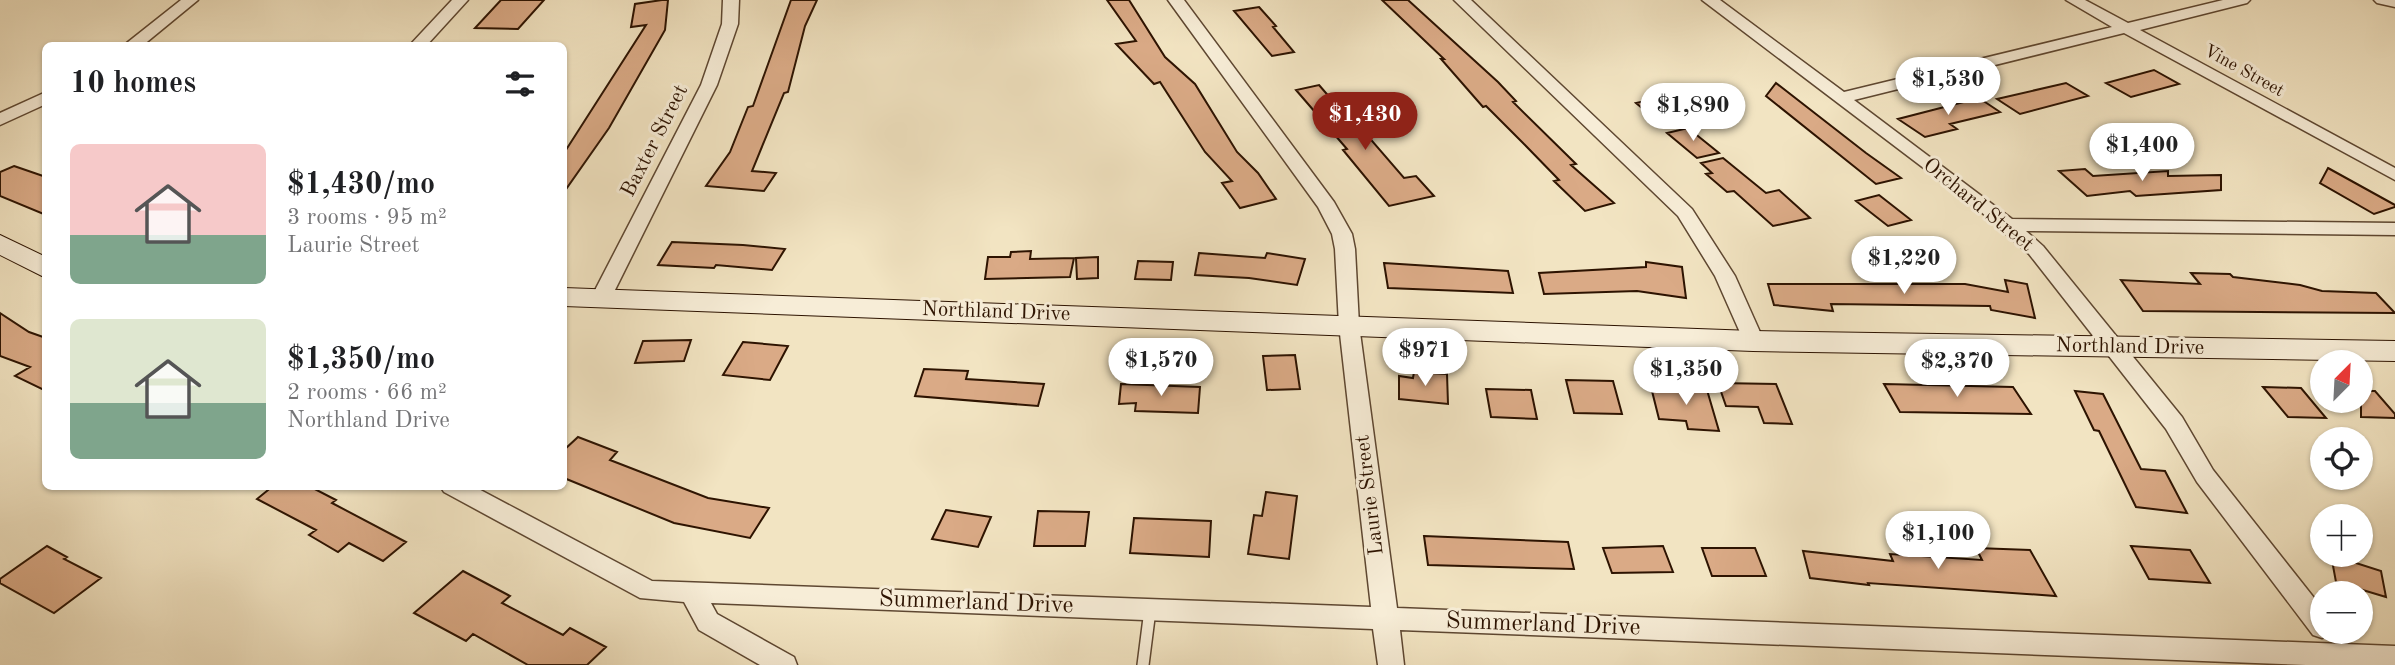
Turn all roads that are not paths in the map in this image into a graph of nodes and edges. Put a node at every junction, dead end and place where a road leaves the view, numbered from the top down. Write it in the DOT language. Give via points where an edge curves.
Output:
graph roads {
  1 [pos="190,0"];
  2 [pos="460,0"];
  3 [pos="731,0"];
  4 [pos="1176,0"];
  5 [pos="1462,0"];
  6 [pos="1710,0"];
  7 [pos="2074,0"];
  8 [pos="2242,0"];
  9 [pos="2382,0"];
  10 [pos="2395,2"];
  11 [pos="2128,29"];
  12 [pos="136,42"];
  13 [pos="421,42"];
  14 [pos="1840,98"];
  15 [pos="42,99"];
  16 [pos="0,120"];
  17 [pos="2395,175"];
  18 [pos="2010,225"];
  19 [pos="2395,229"];
  20 [pos="0,243"];
  21 [pos="42,266"];
  22 [pos="567,297"];
  23 [pos="601,298"];
  24 [pos="1349,325"];
  25 [pos="1753,341"];
  26 [pos="2114,347"];
  27 [pos="2395,351"];
  28 [pos="460,490"];
  29 [pos="691,592"];
  30 [pos="1150,610"];
  31 [pos="2310,612"];
  32 [pos="1384,618"];
  33 [pos="2335,644"];
  34 [pos="2395,657"];
  35 [pos="2348,661"];
  36 [pos="785,665"];
  37 [pos="1143,665"];
  38 [pos="1391,665"];
  1 -- 12 [label="street"];
  2 -- 13 [label="street"];
  3 -- 23 [label="street, Baxter Street" via="730,24 709,85"];
  4 -- 24 [label="street, Laurie Street" via="1336,220 1345,249"];
  5 -- 25 [label="street" via="1685,213 1726,276"];
  6 -- 14 [label="street, Orchard Street"];
  7 -- 11 [label="street, Vine Street"];
  8 -- 11 [label="street"];
  9 -- 10 [label="street"];
  11 -- 14 [label="street"];
  11 -- 17 [label="street, Vine Street"];
  14 -- 18 [label="street, Orchard Street"];
  15 -- 16 [label="street"];
  18 -- 19 [label="street"];
  18 -- 26 [label="street, Orchard Street" via="2036,250"];
  20 -- 21 [label="street"];
  22 -- 23 [label="street, Northland Drive"];
  23 -- 24 [label="street, Northland Drive"];
  24 -- 25 [label="street, Northland Drive"];
  24 -- 32 [label="street, Laurie Street"];
  25 -- 26 [label="street, Northland Drive"];
  26 -- 27 [label="street, Northland Drive"];
  26 -- 31 [label="street, Orchard Street" via="2174,423 2233,514"];
  28 -- 29 [label="street, Summerland Drive" via="649,591"];
  29 -- 30 [label="street, Summerland Drive"];
  29 -- 36 [label="street" via="708,622"];
  30 -- 32 [label="street, Summerland Drive"];
  30 -- 37 [label="lane"];
  32 -- 35 [label="street, Summerland Drive"];
  32 -- 38 [label="street, Laurie Street"];
  33 -- 35 [label="street"];
  34 -- 35 [label="street, Summerland Drive"];
}
